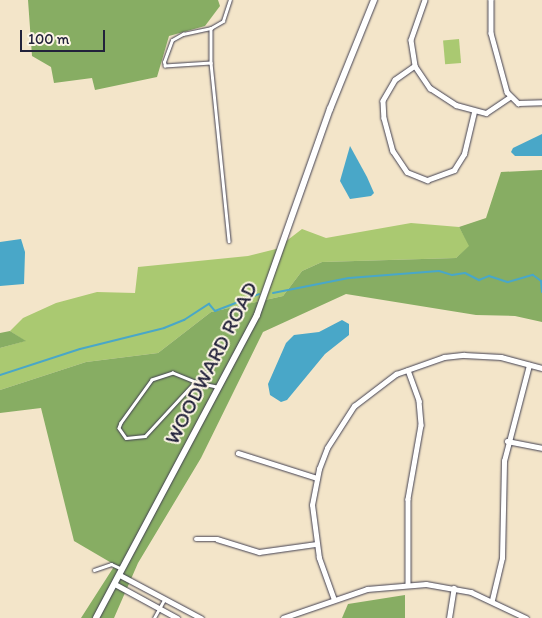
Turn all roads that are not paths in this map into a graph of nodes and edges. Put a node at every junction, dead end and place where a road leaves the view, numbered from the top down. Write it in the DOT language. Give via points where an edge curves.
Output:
graph roads {
  1 [pos="230,0"];
  2 [pos="374,0"];
  3 [pos="424,0"];
  4 [pos="490,0"];
  5 [pos="211,28"];
  6 [pos="211,63"];
  7 [pos="416,66"];
  8 [pos="510,98"];
  9 [pos="542,102"];
  10 [pos="474,112"];
  11 [pos="229,241"];
  12 [pos="529,365"];
  13 [pos="542,368"];
  14 [pos="408,370"];
  15 [pos="195,382"];
  16 [pos="219,388"];
  17 [pos="507,441"];
  18 [pos="542,448"];
  19 [pos="238,453"];
  20 [pos="317,478"];
  21 [pos="196,539"];
  22 [pos="316,544"];
  23 [pos="94,570"];
  24 [pos="121,572"];
  25 [pos="115,584"];
  26 [pos="408,584"];
  27 [pos="454,588"];
  28 [pos="164,599"];
  29 [pos="334,600"];
  30 [pos="492,600"];
  31 [pos="159,608"];
  32 [pos="96,618"];
  33 [pos="154,618"];
  34 [pos="177,618"];
  35 [pos="202,618"];
  36 [pos="283,618"];
  37 [pos="449,618"];
  38 [pos="526,618"];
  1 -- 5 [label="lane" via="223,21"];
  2 -- 16 [label="street, WOODWARD ROAD" via="333,100 257,315"];
  3 -- 7 [label="street" via="411,40"];
  4 -- 8 [label="street" via="491,33"];
  5 -- 6 [label="lane"];
  5 -- 6 [label="lane" via="172,40 164,62 165,66"];
  6 -- 11 [label="lane"];
  7 -- 10 [label="street" via="430,88 444,100"];
  7 -- 10 [label="street" via="395,80 383,101 393,152 407,172 427,180 454,170 464,154"];
  8 -- 9 [label="street" via="524,104"];
  8 -- 10 [label="street" via="493,110"];
  12 -- 13 [label="street"];
  12 -- 14 [label="street" via="501,357 464,355 444,357"];
  12 -- 17 [label="street"];
  14 -- 20 [label="street" via="380,384 354,406 327,448"];
  14 -- 26 [label="street" via="419,401 421,425 408,499"];
  15 -- 15 [label="lane" via="145,436 126,438 119,428 152,380 173,373"];
  15 -- 16 [label="lane"];
  16 -- 24 [label="street, WOODWARD ROAD"];
  17 -- 18 [label="street"];
  17 -- 30 [label="street" via="501,486 502,558"];
  19 -- 20 [label="street"];
  20 -- 22 [label="street" via="312,505"];
  21 -- 22 [label="street" via="217,539 259,552"];
  22 -- 29 [label="street"];
  23 -- 24 [label="lane" via="111,564"];
  24 -- 25 [label="street, WOODWARD ROAD"];
  24 -- 28 [label="street"];
  25 -- 31 [label="street"];
  25 -- 32 [label="street, WOODWARD ROAD"];
  26 -- 27 [label="street"];
  26 -- 29 [label="street" via="367,589"];
  27 -- 30 [label="street"];
  27 -- 37 [label="street"];
  28 -- 31 [label="lane"];
  28 -- 35 [label="street"];
  29 -- 36 [label="street"];
  30 -- 38 [label="street"];
  31 -- 33 [label="lane"];
  31 -- 34 [label="street"];
}
